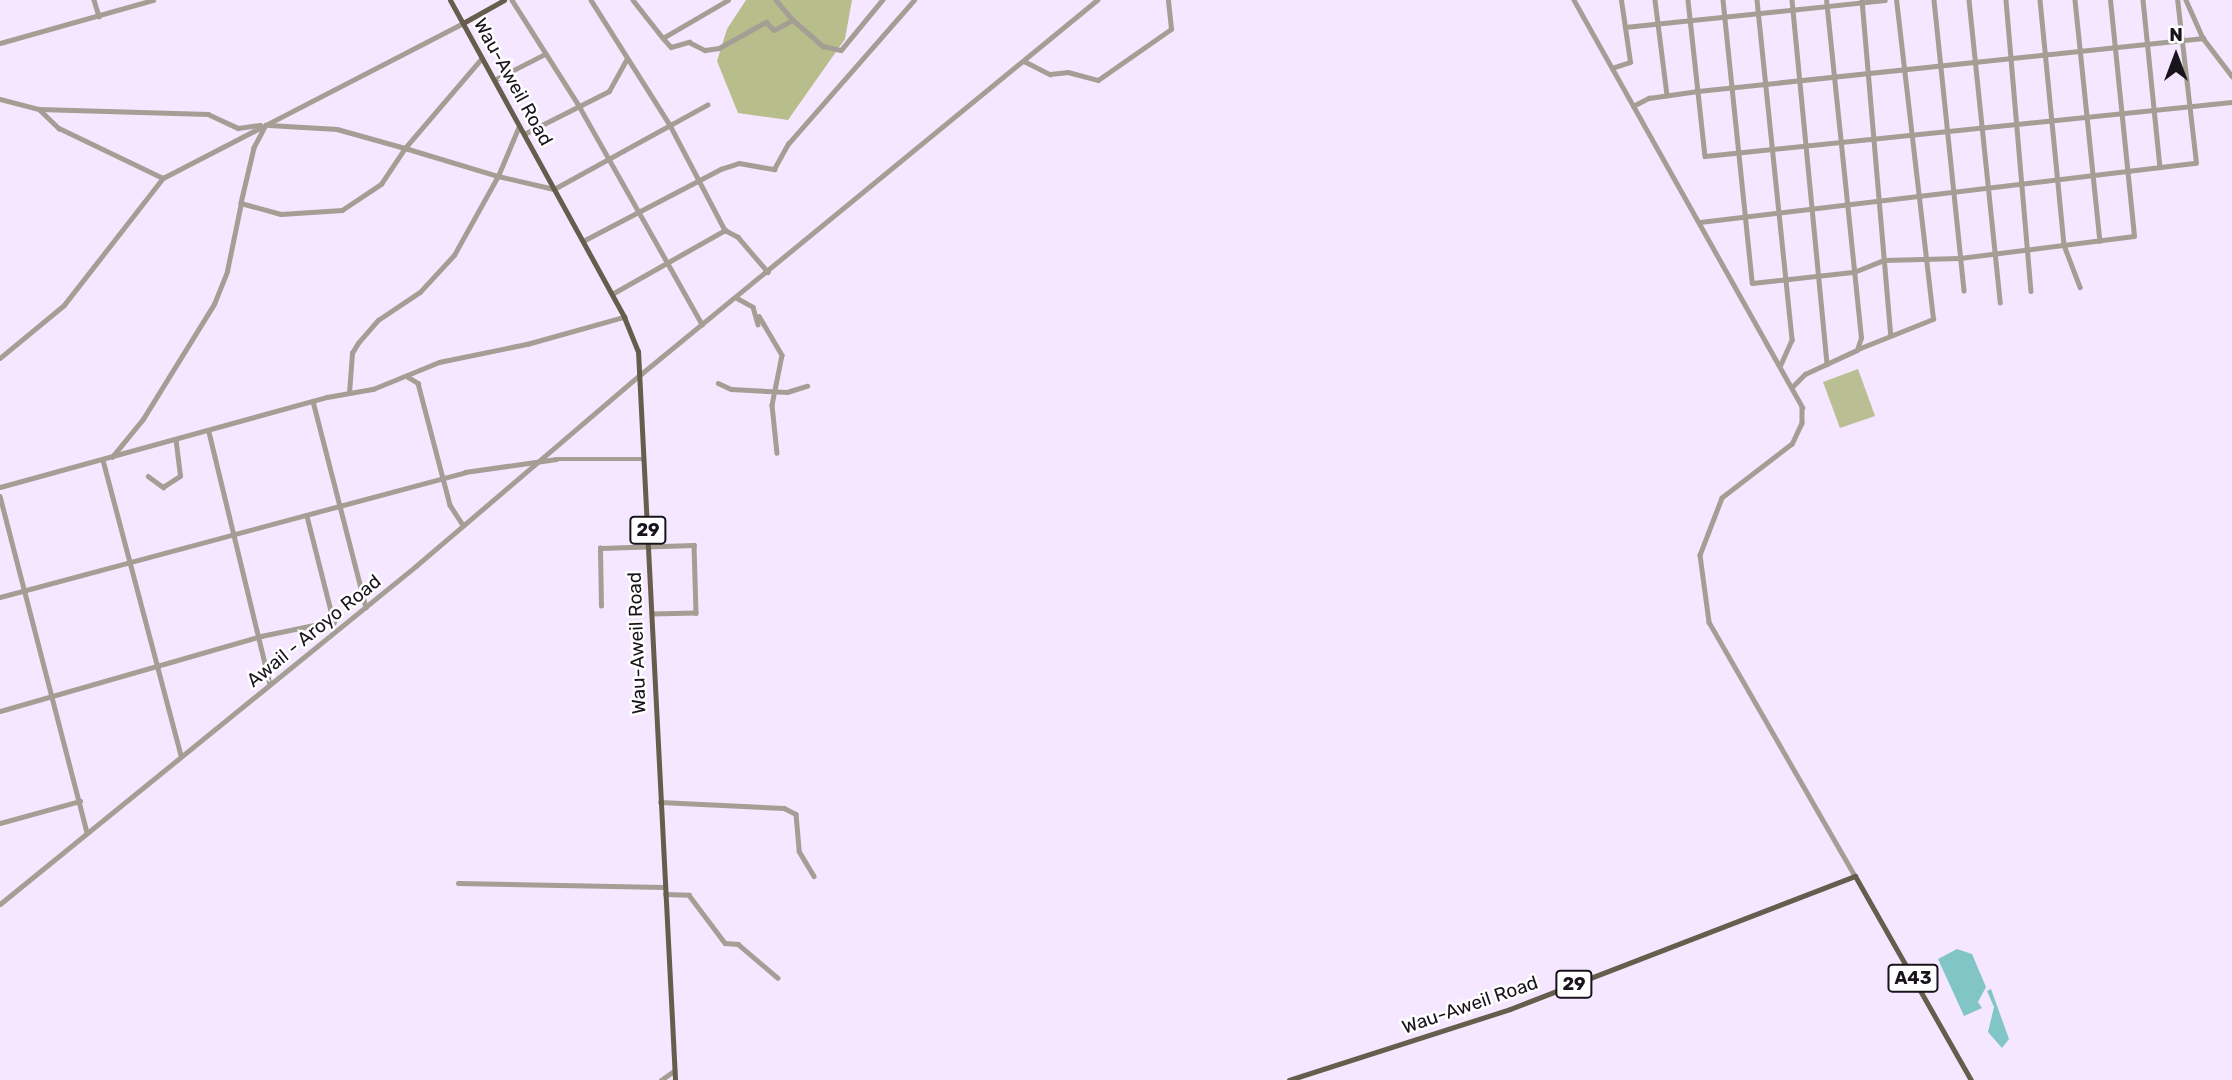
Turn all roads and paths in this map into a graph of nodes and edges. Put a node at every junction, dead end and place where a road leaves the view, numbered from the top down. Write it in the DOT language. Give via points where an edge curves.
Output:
graph roads {
  1 [pos="94,0"];
  2 [pos="153,0"];
  3 [pos="450,0"];
  4 [pos="504,0"];
  5 [pos="512,0"];
  6 [pos="592,0"];
  7 [pos="633,0"];
  8 [pos="728,0"];
  9 [pos="776,0"];
  10 [pos="882,0"];
  11 [pos="914,0"];
  12 [pos="1097,0"];
  13 [pos="1168,0"];
  14 [pos="1574,0"];
  15 [pos="1621,0"];
  16 [pos="1654,0"];
  17 [pos="1688,0"];
  18 [pos="1723,0"];
  19 [pos="1758,0"];
  20 [pos="1792,0"];
  21 [pos="1885,0"];
  22 [pos="1896,0"];
  23 [pos="1934,0"];
  24 [pos="1969,0"];
  25 [pos="2006,0"];
  26 [pos="2040,0"];
  27 [pos="2076,0"];
  28 [pos="2110,0"];
  29 [pos="2143,0"];
  30 [pos="2177,0"];
  31 [pos="2186,0"];
  32 [pos="1862,1"];
  33 [pos="1826,3"];
  34 [pos="1793,9"];
  35 [pos="1759,12"];
  36 [pos="99,16"];
  37 [pos="1725,16"];
  38 [pos="1691,19"];
  39 [pos="793,20"];
  40 [pos="463,23"];
  41 [pos="1657,23"];
  42 [pos="1625,27"];
  43 [pos="663,38"];
  44 [pos="2203,38"];
  45 [pos="2181,40"];
  46 [pos="0,43"];
  47 [pos="2147,44"];
  48 [pos="2113,47"];
  49 [pos="2080,51"];
  50 [pos="545,54"];
  51 [pos="2046,54"];
  52 [pos="482,58"];
  53 [pos="2012,58"];
  54 [pos="626,59"];
  55 [pos="1024,61"];
  56 [pos="1976,62"];
  57 [pos="1940,65"];
  58 [pos="1612,68"];
  59 [pos="1905,69"];
  60 [pos="1870,73"];
  61 [pos="1835,76"];
  62 [pos="2232,76"];
  63 [pos="494,80"];
  64 [pos="1802,80"];
  65 [pos="1766,84"];
  66 [pos="1732,87"];
  67 [pos="1698,91"];
  68 [pos="1667,95"];
  69 [pos="0,99"];
  70 [pos="2232,102"];
  71 [pos="578,104"];
  72 [pos="707,105"];
  73 [pos="1633,106"];
  74 [pos="2188,107"];
  75 [pos="39,108"];
  76 [pos="2154,110"];
  77 [pos="2120,114"];
  78 [pos="2086,117"];
  79 [pos="2050,119"];
  80 [pos="2017,121"];
  81 [pos="266,125"];
  82 [pos="670,125"];
  83 [pos="519,126"];
  84 [pos="1982,128"];
  85 [pos="1947,131"];
  86 [pos="524,134"];
  87 [pos="1912,135"];
  88 [pos="1875,139"];
  89 [pos="1841,143"];
  90 [pos="1808,146"];
  91 [pos="405,149"];
  92 [pos="1774,149"];
  93 [pos="1738,153"];
  94 [pos="606,157"];
  95 [pos="2160,167"];
  96 [pos="2127,171"];
  97 [pos="2092,175"];
  98 [pos="498,176"];
  99 [pos="163,178"];
  100 [pos="698,179"];
  101 [pos="2056,179"];
  102 [pos="2023,184"];
  103 [pos="1988,188"];
  104 [pos="554,189"];
  105 [pos="1955,192"];
  106 [pos="1920,197"];
  107 [pos="1882,201"];
  108 [pos="242,203"];
  109 [pos="1847,205"];
  110 [pos="1813,210"];
  111 [pos="639,213"];
  112 [pos="1780,214"];
  113 [pos="1744,218"];
  114 [pos="1700,222"];
  115 [pos="725,230"];
  116 [pos="583,241"];
  117 [pos="2100,241"];
  118 [pos="2064,245"];
  119 [pos="2028,250"];
  120 [pos="1994,254"];
  121 [pos="1924,258"];
  122 [pos="1959,258"];
  123 [pos="1884,260"];
  124 [pos="667,263"];
  125 [pos="768,272"];
  126 [pos="1854,272"];
  127 [pos="1819,276"];
  128 [pos="1785,280"];
  129 [pos="2080,287"];
  130 [pos="1964,290"];
  131 [pos="2031,291"];
  132 [pos="612,294"];
  133 [pos="736,298"];
  134 [pos="2000,302"];
  135 [pos="759,316"];
  136 [pos="624,317"];
  137 [pos="702,324"];
  138 [pos="758,324"];
  139 [pos="1891,335"];
  140 [pos="1857,349"];
  141 [pos="0,358"];
  142 [pos="1827,364"];
  143 [pos="1781,365"];
  144 [pos="641,374"];
  145 [pos="408,377"];
  146 [pos="718,383"];
  147 [pos="807,386"];
  148 [pos="1793,386"];
  149 [pos="776,391"];
  150 [pos="349,393"];
  151 [pos="313,401"];
  152 [pos="209,432"];
  153 [pos="176,440"];
  154 [pos="776,453"];
  155 [pos="111,457"];
  156 [pos="645,459"];
  157 [pos="103,460"];
  158 [pos="541,461"];
  159 [pos="148,476"];
  160 [pos="444,478"];
  161 [pos="0,487"];
  162 [pos="0,496"];
  163 [pos="339,507"];
  164 [pos="307,516"];
  165 [pos="463,525"];
  166 [pos="234,534"];
  167 [pos="649,546"];
  168 [pos="129,562"];
  169 [pos="25,591"];
  170 [pos="0,597"];
  171 [pos="601,606"];
  172 [pos="366,607"];
  173 [pos="652,614"];
  174 [pos="334,621"];
  175 [pos="336,631"];
  176 [pos="261,636"];
  177 [pos="158,669"];
  178 [pos="271,684"];
  179 [pos="50,697"];
  180 [pos="0,711"];
  181 [pos="181,755"];
  182 [pos="80,801"];
  183 [pos="660,802"];
  184 [pos="0,823"];
  185 [pos="87,832"];
  186 [pos="814,876"];
  187 [pos="1855,876"];
  188 [pos="458,883"];
  189 [pos="664,891"];
  190 [pos="0,904"];
  191 [pos="778,978"];
  192 [pos="674,1071"];
  193 [pos="661,1080"];
  194 [pos="675,1080"];
  195 [pos="1289,1080"];
  196 [pos="1971,1080"];
  1 -- 36 [label="street"];
  2 -- 36 [label="street"];
  3 -- 40 [label="main road, Wau-Aweil Road / 29"];
  4 -- 40 [label="main road"];
  5 -- 50 [label="street"];
  6 -- 54 [label="street"];
  7 -- 43 [label="street"];
  8 -- 43 [label="street"];
  9 -- 39 [label="street"];
  10 -- 39 [label="street" via="841,50 823,46"];
  11 -- 100 [label="street" via="788,144 774,169 739,163"];
  12 -- 55 [label="street, Awail - Aroyo Road"];
  13 -- 55 [label="street" via="1171,29 1098,80 1068,72 1050,74"];
  14 -- 58 [label="street"];
  15 -- 42 [label="street"];
  16 -- 41 [label="street"];
  17 -- 38 [label="street"];
  18 -- 37 [label="street"];
  19 -- 35 [label="street"];
  20 -- 34 [label="street"];
  21 -- 32 [label="street"];
  22 -- 59 [label="street"];
  23 -- 57 [label="street"];
  24 -- 56 [label="street"];
  25 -- 53 [label="street"];
  26 -- 51 [label="street"];
  27 -- 49 [label="street"];
  28 -- 48 [label="street"];
  29 -- 47 [label="street"];
  30 -- 45 [label="street"];
  31 -- 44 [label="street"];
  32 -- 33 [label="street"];
  32 -- 60 [label="street"];
  33 -- 34 [label="street"];
  33 -- 61 [label="street"];
  34 -- 35 [label="street"];
  34 -- 64 [label="street"];
  35 -- 37 [label="street"];
  35 -- 65 [label="street"];
  36 -- 46 [label="street"];
  37 -- 38 [label="street"];
  37 -- 66 [label="street"];
  38 -- 41 [label="street"];
  38 -- 67 [label="street"];
  39 -- 43 [label="street" via="774,30 766,22 719,48 705,50 689,42 671,47"];
  40 -- 52 [label="main road, Wau-Aweil Road / 29"];
  40 -- 81 [label="street"];
  41 -- 42 [label="street"];
  41 -- 68 [label="street"];
  42 -- 58 [label="street" via="1630,62"];
  44 -- 45 [label="street"];
  44 -- 62 [label="street"];
  45 -- 47 [label="street"];
  45 -- 74 [label="street"];
  47 -- 48 [label="street"];
  47 -- 76 [label="street"];
  48 -- 49 [label="street"];
  48 -- 77 [label="street"];
  49 -- 51 [label="street"];
  49 -- 78 [label="street"];
  50 -- 63 [label="street"];
  50 -- 71 [label="street"];
  51 -- 53 [label="street"];
  51 -- 79 [label="street"];
  52 -- 63 [label="main road, Wau-Aweil Road / 29"];
  52 -- 91 [label="street"];
  53 -- 56 [label="street"];
  53 -- 80 [label="street"];
  54 -- 71 [label="street" via="610,91"];
  54 -- 82 [label="street"];
  55 -- 125 [label="street, Awail - Aroyo Road"];
  56 -- 57 [label="street"];
  56 -- 84 [label="street"];
  57 -- 59 [label="street"];
  57 -- 85 [label="street"];
  58 -- 73 [label="street"];
  59 -- 60 [label="street"];
  59 -- 87 [label="street"];
  60 -- 61 [label="street"];
  60 -- 88 [label="street"];
  61 -- 64 [label="street"];
  61 -- 89 [label="street"];
  63 -- 83 [label="main road, Wau-Aweil Road / 29"];
  64 -- 65 [label="street"];
  64 -- 90 [label="street"];
  65 -- 66 [label="street"];
  65 -- 92 [label="street"];
  66 -- 67 [label="street"];
  66 -- 93 [label="street"];
  67 -- 68 [label="street"];
  67 -- 93 [label="street" via="1705,156"];
  68 -- 73 [label="street"];
  69 -- 75 [label="street"];
  70 -- 74 [label="street"];
  71 -- 86 [label="street"];
  71 -- 94 [label="street"];
  72 -- 82 [label="street"];
  73 -- 114 [label="street"];
  74 -- 76 [label="street"];
  74 -- 95 [label="street" via="2196,163"];
  75 -- 81 [label="street" via="208,114 238,128"];
  75 -- 99 [label="street" via="59,128"];
  76 -- 77 [label="street"];
  76 -- 95 [label="street"];
  77 -- 78 [label="street"];
  77 -- 96 [label="street"];
  78 -- 79 [label="street"];
  78 -- 97 [label="street"];
  79 -- 80 [label="street"];
  79 -- 101 [label="street"];
  80 -- 84 [label="street"];
  80 -- 102 [label="street"];
  81 -- 91 [label="street" via="337,129"];
  81 -- 99 [label="street"];
  81 -- 108 [label="street" via="254,148"];
  82 -- 94 [label="street" via="624,153"];
  82 -- 100 [label="street"];
  83 -- 86 [label="main road, Wau-Aweil Road / 29"];
  83 -- 98 [label="street"];
  84 -- 85 [label="street"];
  84 -- 103 [label="street"];
  85 -- 87 [label="street"];
  85 -- 105 [label="street"];
  86 -- 104 [label="main road, Wau-Aweil Road / 29"];
  87 -- 88 [label="street"];
  87 -- 106 [label="street"];
  88 -- 89 [label="street"];
  88 -- 107 [label="street"];
  89 -- 90 [label="street"];
  89 -- 109 [label="street"];
  90 -- 92 [label="street"];
  90 -- 110 [label="street"];
  91 -- 98 [label="street"];
  91 -- 108 [label="street" via="381,184 342,210 281,214"];
  92 -- 93 [label="street"];
  92 -- 112 [label="street"];
  93 -- 113 [label="street"];
  94 -- 104 [label="street"];
  94 -- 111 [label="street"];
  95 -- 96 [label="street"];
  96 -- 97 [label="street"];
  96 -- 117 [label="street" via="2134,236"];
  97 -- 101 [label="street"];
  97 -- 117 [label="street"];
  98 -- 104 [label="street"];
  98 -- 150 [label="street" via="454,255 421,292 378,320 358,343 352,353"];
  99 -- 141 [label="street" via="64,304"];
  100 -- 111 [label="street"];
  100 -- 115 [label="street"];
  101 -- 102 [label="street"];
  101 -- 118 [label="street"];
  102 -- 103 [label="street"];
  102 -- 119 [label="street"];
  103 -- 105 [label="street"];
  103 -- 120 [label="street"];
  104 -- 116 [label="main road, Wau-Aweil Road / 29"];
  105 -- 106 [label="street"];
  105 -- 122 [label="street"];
  106 -- 107 [label="street"];
  106 -- 121 [label="street"];
  107 -- 109 [label="street"];
  107 -- 123 [label="street"];
  108 -- 155 [label="street" via="227,271 214,304 143,419"];
  109 -- 110 [label="street"];
  109 -- 126 [label="street"];
  110 -- 112 [label="street"];
  110 -- 127 [label="street"];
  111 -- 116 [label="street"];
  111 -- 124 [label="street"];
  112 -- 113 [label="street"];
  112 -- 128 [label="street"];
  113 -- 114 [label="street"];
  113 -- 128 [label="street" via="1752,283"];
  114 -- 143 [label="street"];
  115 -- 124 [label="street"];
  115 -- 125 [label="street" via="738,237"];
  116 -- 132 [label="main road, Wau-Aweil Road / 29"];
  117 -- 118 [label="street"];
  118 -- 119 [label="street"];
  118 -- 129 [label="street"];
  119 -- 120 [label="street"];
  119 -- 131 [label="street"];
  120 -- 122 [label="street"];
  120 -- 134 [label="street"];
  121 -- 122 [label="street"];
  121 -- 123 [label="street"];
  121 -- 139 [label="street" via="1933,319"];
  122 -- 130 [label="street"];
  123 -- 126 [label="street"];
  123 -- 139 [label="street"];
  124 -- 132 [label="street"];
  124 -- 137 [label="street"];
  125 -- 133 [label="street, Awail - Aroyo Road"];
  126 -- 127 [label="street"];
  126 -- 140 [label="street"];
  127 -- 128 [label="street"];
  127 -- 142 [label="street"];
  128 -- 143 [label="street" via="1792,340"];
  132 -- 136 [label="main road, Wau-Aweil Road / 29"];
  133 -- 135 [label="street"];
  133 -- 137 [label="street, Awail - Aroyo Road"];
  135 -- 138 [label="street"];
  135 -- 149 [label="street" via="782,355"];
  136 -- 144 [label="main road, Wau-Aweil Road / 29" via="638,351"];
  136 -- 145 [label="street" via="439,362"];
  137 -- 144 [label="street, Awail - Aroyo Road"];
  139 -- 140 [label="street"];
  140 -- 142 [label="street"];
  142 -- 148 [label="street"];
  143 -- 148 [label="street"];
  144 -- 156 [label="main road, Wau-Aweil Road / 29"];
  144 -- 158 [label="street, Awail - Aroyo Road"];
  145 -- 150 [label="street"];
  145 -- 160 [label="street" via="418,383"];
  146 -- 149 [label="street" via="731,389"];
  147 -- 149 [label="street" via="793,392"];
  148 -- 187 [label="street" via="1804,413 1799,435 1722,498 1700,555 1709,622"];
  149 -- 154 [label="street" via="771,430"];
  150 -- 151 [label="street"];
  151 -- 152 [label="street"];
  151 -- 163 [label="street"];
  152 -- 153 [label="street"];
  152 -- 166 [label="street"];
  153 -- 155 [label="street"];
  153 -- 159 [label="street" via="180,476 163,487"];
  155 -- 157 [label="street"];
  156 -- 158 [label="street"];
  156 -- 167 [label="main road, Wau-Aweil Road / 29"];
  157 -- 161 [label="street"];
  157 -- 168 [label="street"];
  158 -- 160 [label="street"];
  158 -- 165 [label="street, Awail - Aroyo Road"];
  160 -- 163 [label="street"];
  160 -- 165 [label="street" via="450,505"];
  162 -- 169 [label="street"];
  163 -- 164 [label="street"];
  163 -- 172 [label="street"];
  164 -- 166 [label="street"];
  164 -- 174 [label="street"];
  165 -- 172 [label="street, Awail - Aroyo Road"];
  166 -- 168 [label="street"];
  166 -- 176 [label="street"];
  167 -- 171 [label="street" via="600,548"];
  167 -- 173 [label="main road, Wau-Aweil Road / 29"];
  167 -- 173 [label="street" via="694,545 696,613"];
  168 -- 169 [label="street"];
  168 -- 177 [label="street"];
  169 -- 170 [label="street"];
  169 -- 179 [label="street"];
  172 -- 175 [label="street, Awail - Aroyo Road"];
  173 -- 183 [label="main road, Wau-Aweil Road / 29"];
  174 -- 175 [label="street"];
  174 -- 176 [label="street"];
  175 -- 178 [label="street, Awail - Aroyo Road"];
  176 -- 177 [label="street"];
  176 -- 178 [label="street"];
  177 -- 179 [label="street"];
  177 -- 181 [label="street"];
  178 -- 181 [label="street, Awail - Aroyo Road"];
  179 -- 180 [label="street"];
  179 -- 182 [label="street"];
  181 -- 185 [label="street, Awail - Aroyo Road"];
  182 -- 184 [label="street"];
  182 -- 185 [label="street"];
  183 -- 186 [label="street" via="784,808 796,814 799,851"];
  183 -- 189 [label="main road, Wau-Aweil Road / 29"];
  185 -- 190 [label="street, Awail - Aroyo Road"];
  187 -- 195 [label="main road, Wau-Aweil Road / 29" via="1510,1009"];
  187 -- 196 [label="main road, A43"];
  188 -- 189 [label="street"];
  189 -- 191 [label="street" via="689,895 725,943 738,944"];
  189 -- 192 [label="main road, Wau-Aweil Road / 29"];
  192 -- 193 [label="street"];
  192 -- 194 [label="main road, Wau-Aweil Road / 29"];
}
